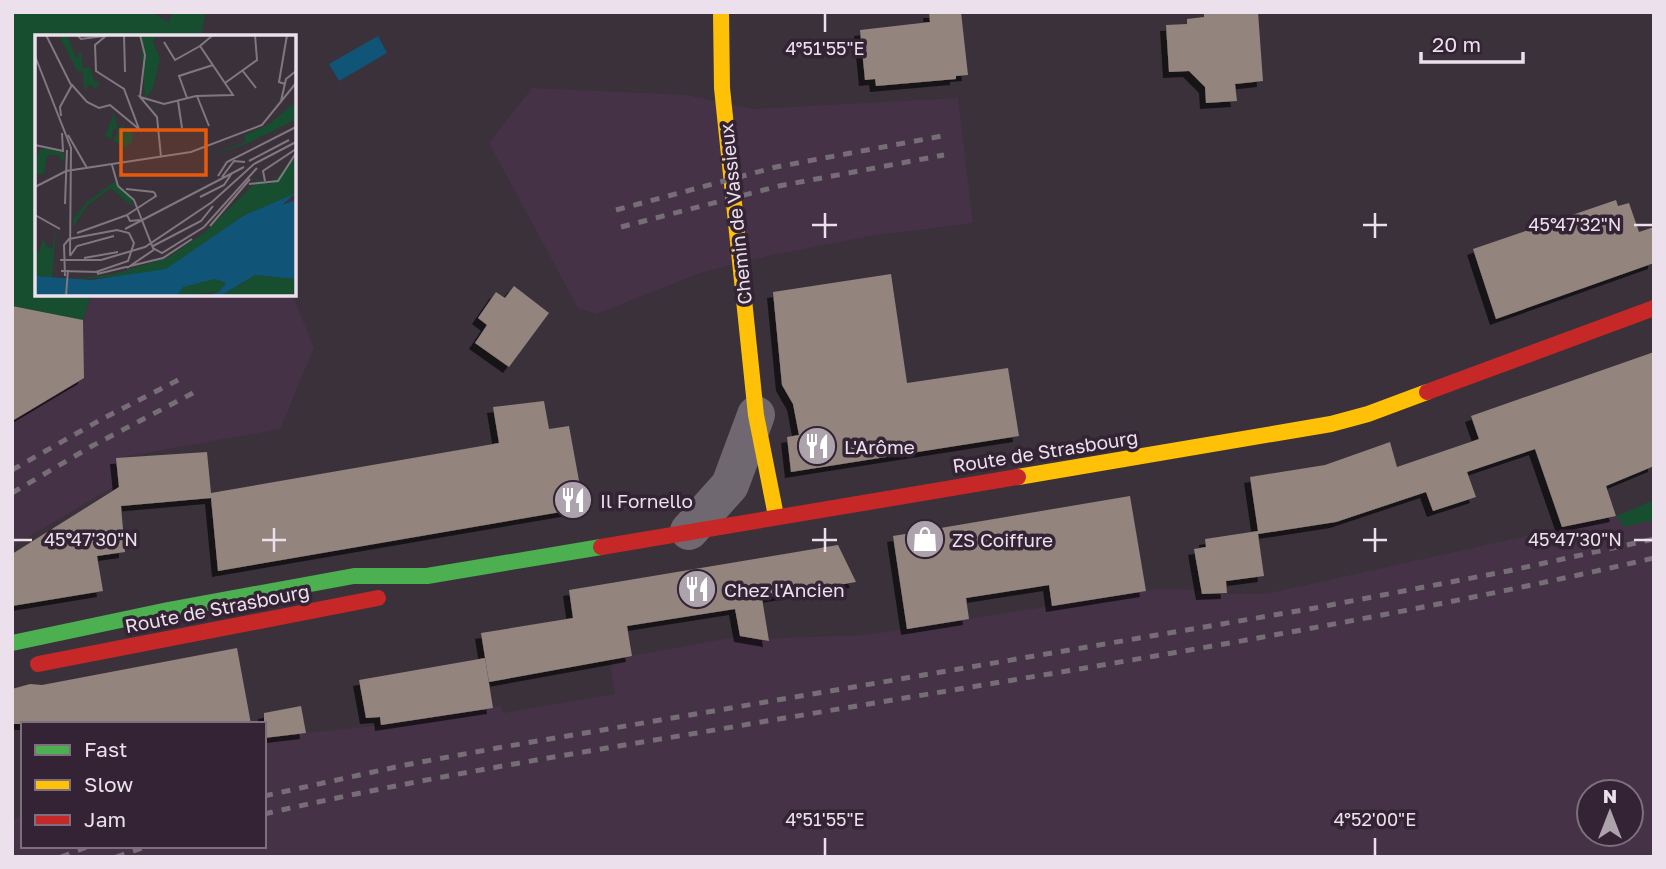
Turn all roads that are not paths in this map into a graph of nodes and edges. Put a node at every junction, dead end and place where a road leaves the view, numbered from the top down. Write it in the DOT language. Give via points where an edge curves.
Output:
graph roads {
  1 [pos="721,12"];
  2 [pos="1654,308"];
  3 [pos="756,415"];
  4 [pos="776,516"];
  5 [pos="689,531"];
  6 [pos="427,576"];
  7 [pos="12,643"];
  8 [pos="25,666"];
  1 -- 3 [label="main road, Chemin de Vassieux" via="722,88"];
  2 -- 4 [label="main road, Route de Strasbourg" via="1331,424"];
  3 -- 4 [label="main road, Chemin de Vassieux"];
  3 -- 5 [label="street, Chemin de Vassieux" via="730,485"];
  4 -- 5 [label="main road, Route de Strasbourg"];
  5 -- 6 [label="main road, Route de Strasbourg"];
  6 -- 7 [label="main road, Route de Strasbourg" via="354,576"];
  6 -- 8 [label="main road, Route de Strasbourg" via="378,598"];
}
